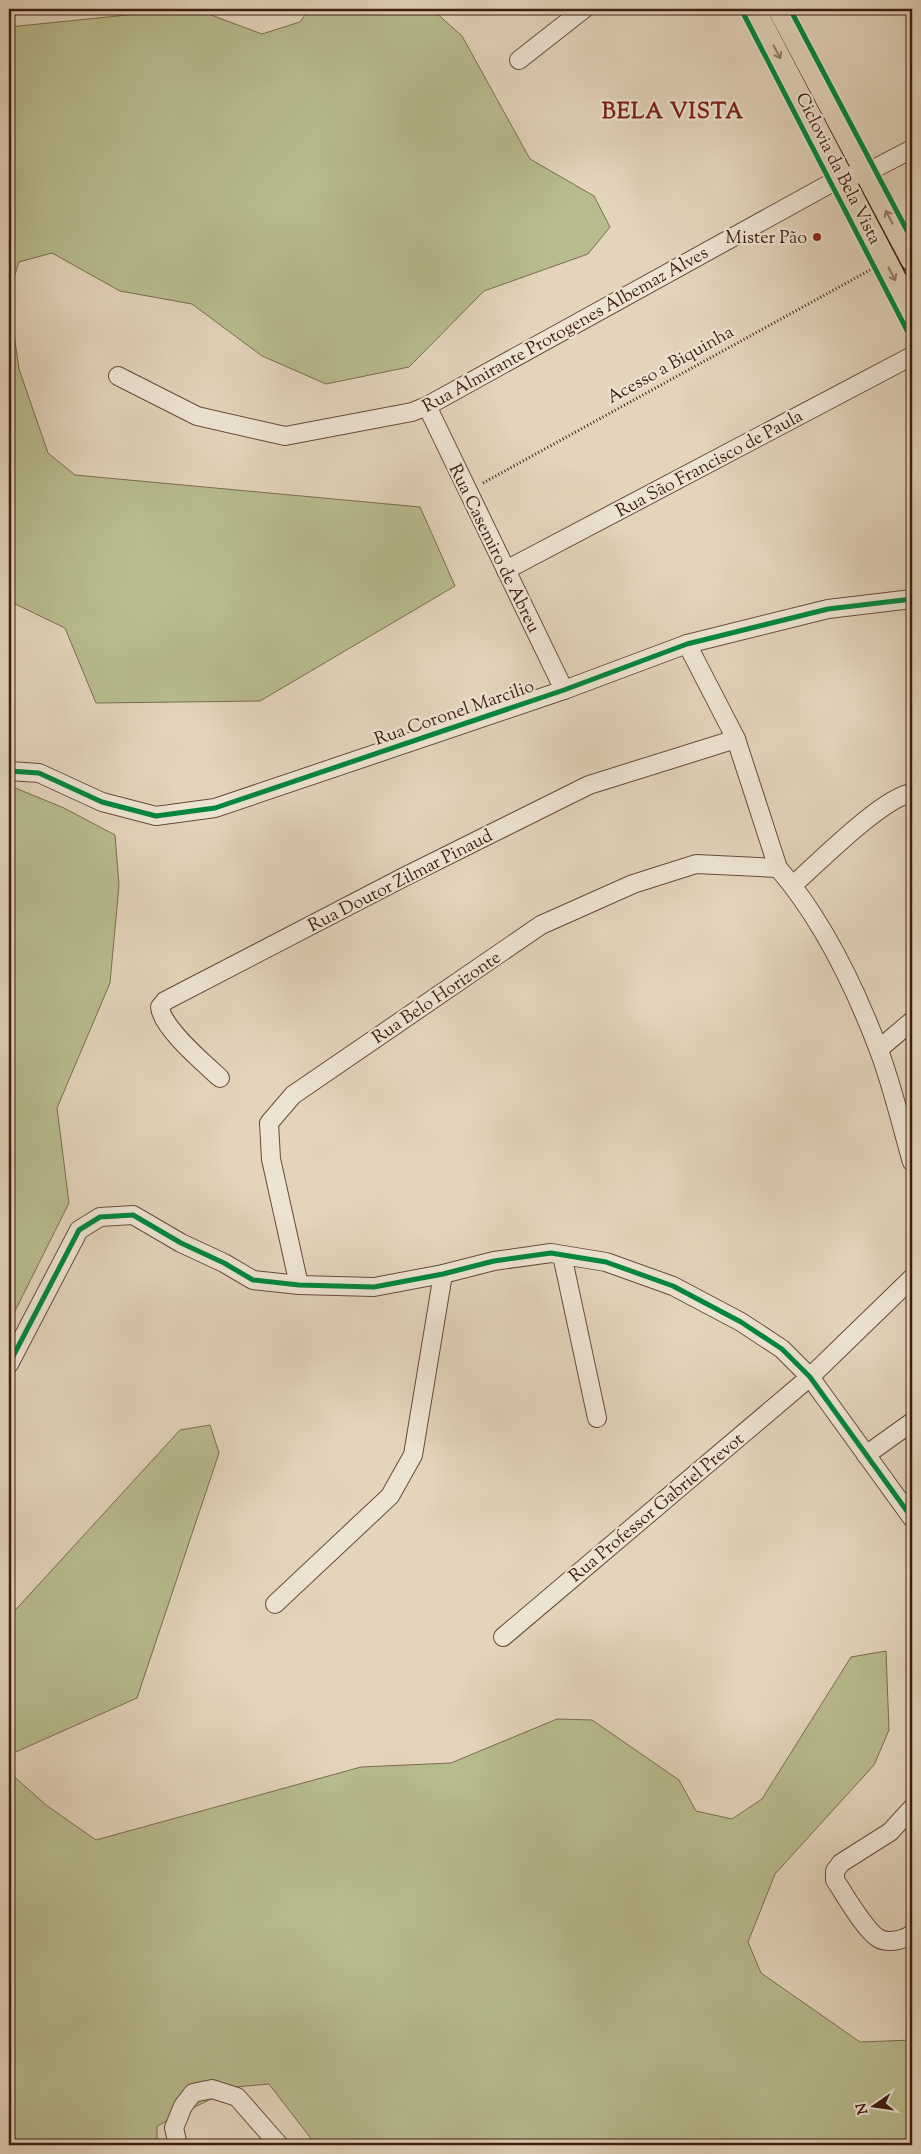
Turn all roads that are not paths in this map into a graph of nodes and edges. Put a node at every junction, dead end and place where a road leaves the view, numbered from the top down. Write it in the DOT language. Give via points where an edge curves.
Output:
graph roads {
  1 [pos="584,9"];
  2 [pos="754,9"];
  3 [pos="779,9"];
  4 [pos="519,60"];
  5 [pos="912,148"];
  6 [pos="866,173"];
  7 [pos="842,177"];
  8 [pos="912,260"];
  9 [pos="912,311"];
  10 [pos="912,356"];
  11 [pos="118,376"];
  12 [pos="427,406"];
  13 [pos="506,570"];
  14 [pos="912,599"];
  15 [pos="687,644"];
  16 [pos="564,690"];
  17 [pos="736,739"];
  18 [pos="9,771"];
  19 [pos="912,793"];
  20 [pos="778,868"];
  21 [pos="793,885"];
  22 [pos="912,1021"];
  23 [pos="879,1049"];
  24 [pos="220,1078"];
  25 [pos="912,1162"];
  26 [pos="562,1255"];
  27 [pos="442,1274"];
  28 [pos="912,1278"];
  29 [pos="299,1285"];
  30 [pos="9,1364"];
  31 [pos="810,1377"];
  32 [pos="597,1418"];
  33 [pos="912,1422"];
  34 [pos="866,1455"];
  35 [pos="912,1518"];
  36 [pos="275,1604"];
  37 [pos="503,1636"];
  38 [pos="912,1808"];
  39 [pos="912,1934"];
  40 [pos="178,2145"];
  41 [pos="279,2145"];
  1 -- 4 [label="street"];
  2 -- 7 [label="main road, one-way"];
  3 -- 6 [label="main road"];
  5 -- 6 [label="street, Rua Almirante Protogenes Albemaz Alves"];
  6 -- 7 [label="street, Rua Almirante Protogenes Albemaz Alves"];
  8 -- 6 [label="main road, one-way"];
  7 -- 9 [label="main road, one-way"];
  7 -- 12 [label="street, Rua Almirante Protogenes Albemaz Alves"];
  10 -- 13 [label="street, Rua São Francisco de Paula"];
  11 -- 12 [label="street, Rua Almirante Protogenes Albemaz Alves" via="197,416 285,436 412,412"];
  12 -- 13 [label="street, Rua Casemiro de Abreu"];
  13 -- 16 [label="street, Rua Casemiro de Abreu"];
  14 -- 15 [label="street, Rua Coronel Marcilio" via="828,609"];
  15 -- 16 [label="street, Rua Coronel Marcilio"];
  15 -- 17 [label="street"];
  16 -- 18 [label="street, Rua Coronel Marcilio" via="215,808 156,816 102,802 39,773"];
  17 -- 20 [label="street"];
  17 -- 24 [label="street, Rua Doutor Zilmar Pinaud" via="589,785 404,876 165,1001 160,1007 161,1013"];
  19 -- 21 [label="street" via="902,794 880,808"];
  20 -- 21 [label="street"];
  20 -- 29 [label="street, Rua Belo Horizonte" via="696,864 632,884 541,925 293,1095 269,1122 271,1159"];
  21 -- 23 [label="street" via="840,962"];
  22 -- 23 [label="street"];
  23 -- 25 [label="street"];
  26 -- 27 [label="street" via="552,1253 494,1261"];
  26 -- 31 [label="street" via="606,1262 673,1286 741,1322 782,1349"];
  26 -- 32 [label="street"];
  27 -- 29 [label="street" via="374,1287"];
  27 -- 36 [label="street" via="413,1455 390,1496"];
  28 -- 31 [label="street, Rua Professor Gabriel Prevot"];
  29 -- 30 [label="street" via="252,1280 133,1215 100,1217 79,1230"];
  31 -- 34 [label="street"];
  31 -- 37 [label="street, Rua Professor Gabriel Prevot"];
  33 -- 34 [label="street"];
  34 -- 35 [label="street"];
  38 -- 39 [label="street" via="890,1832 841,1863 835,1871 835,1880 879,1939 889,1941"];
  40 -- 41 [label="street" via="174,2128 182,2106 193,2093 212,2089 237,2097"];
}
